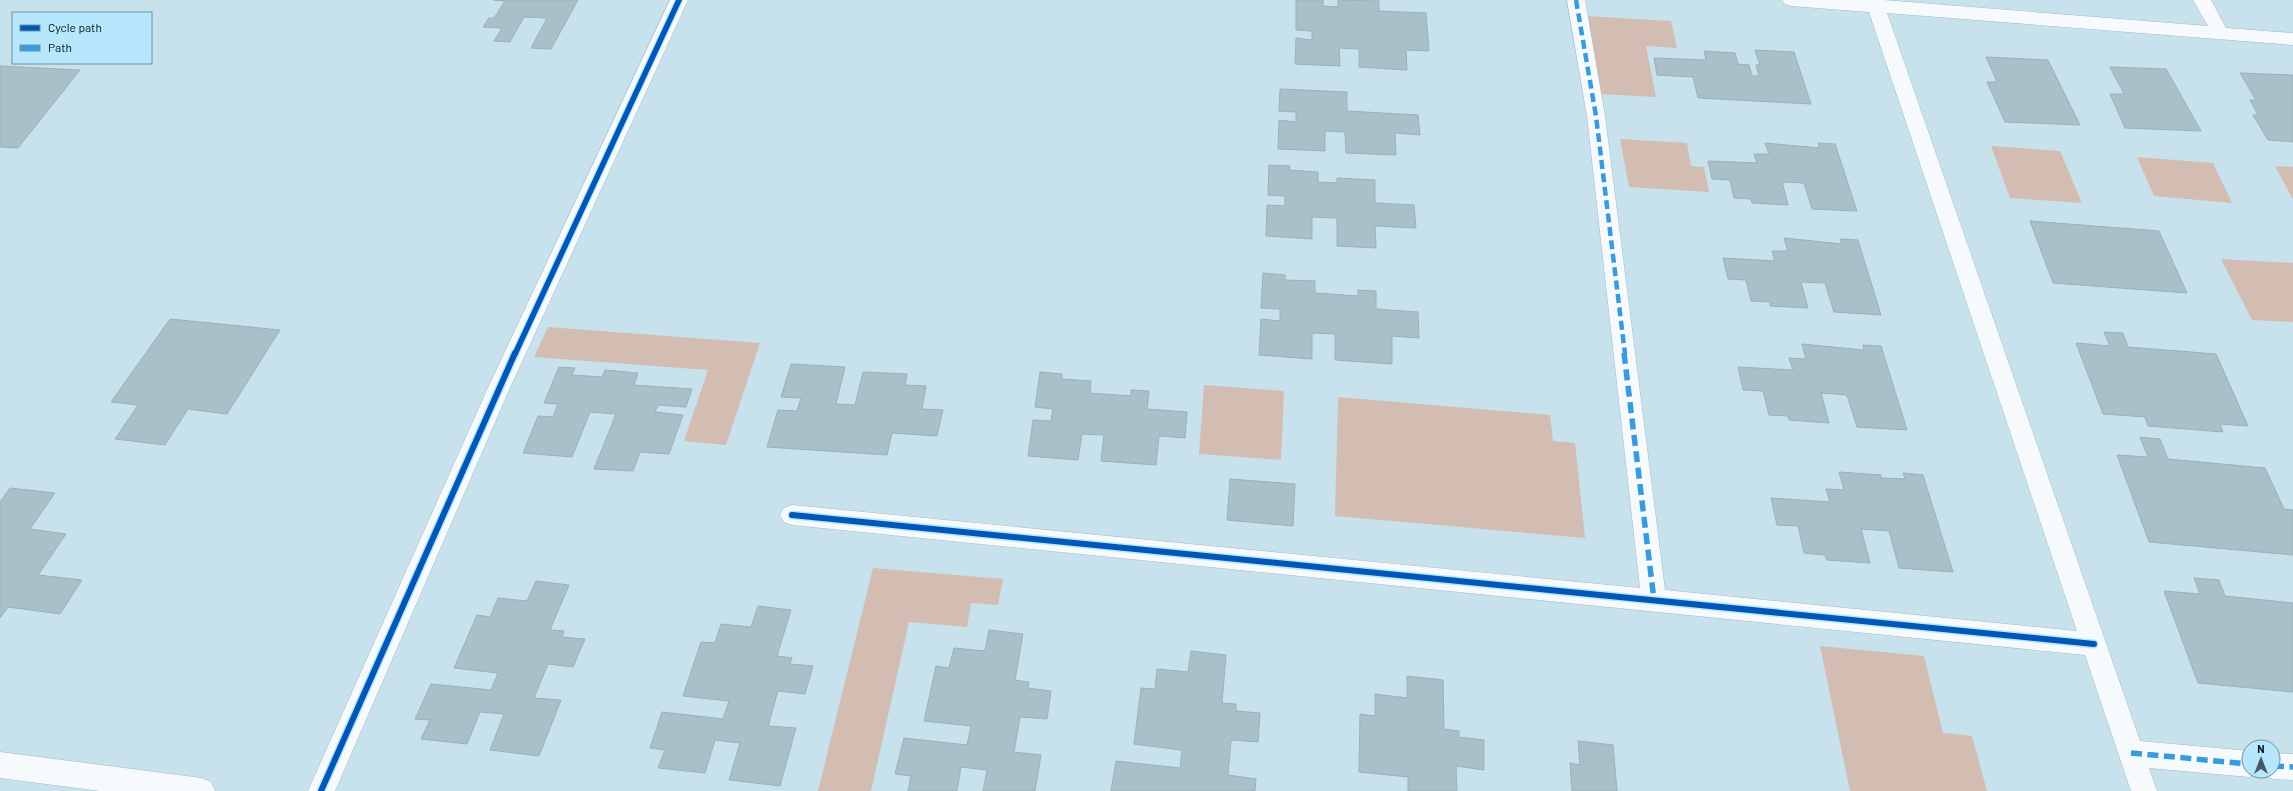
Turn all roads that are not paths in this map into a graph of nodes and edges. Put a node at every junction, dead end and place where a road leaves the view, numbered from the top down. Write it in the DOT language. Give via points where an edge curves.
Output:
graph roads {
  1 [pos="679,0"];
  2 [pos="1576,0"];
  3 [pos="1791,0"];
  4 [pos="2202,0"];
  5 [pos="1875,3"];
  6 [pos="2220,32"];
  7 [pos="2293,39"];
  8 [pos="792,515"];
  9 [pos="1654,600"];
  10 [pos="2094,644"];
  11 [pos="2131,753"];
  12 [pos="2241,763"];
  13 [pos="0,765"];
  14 [pos="2281,767"];
  15 [pos="2293,768"];
  16 [pos="202,791"];
  17 [pos="321,791"];
  18 [pos="2144,791"];
  1 -- 17 [label="street" via="498,390"];
  2 -- 9 [label="street" via="1596,116"];
  3 -- 5 [label="street"];
  4 -- 6 [label="street"];
  5 -- 6 [label="street"];
  5 -- 10 [label="street"];
  6 -- 7 [label="street"];
  8 -- 9 [label="street"];
  9 -- 10 [label="street"];
  10 -- 11 [label="street"];
  11 -- 12 [label="street"];
  11 -- 18 [label="street"];
  13 -- 16 [label="street"];
  14 -- 15 [label="street"];
}
